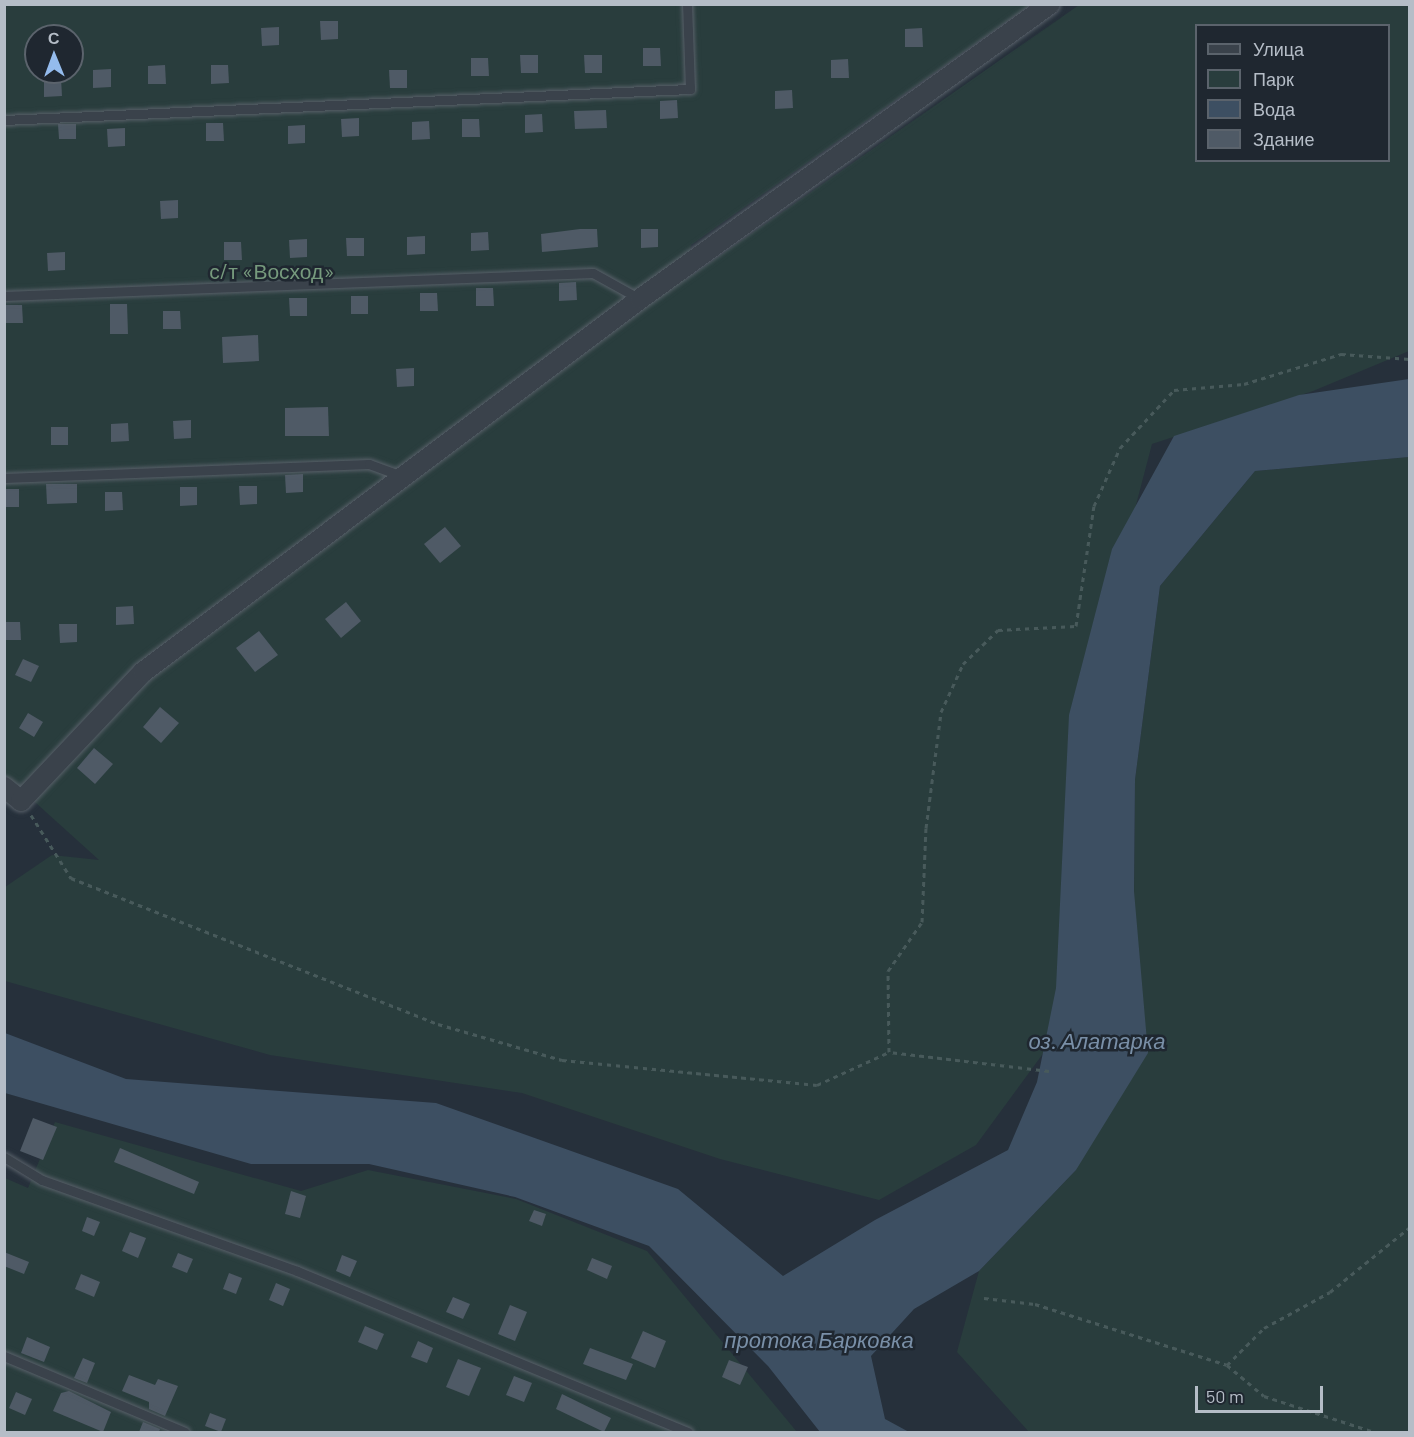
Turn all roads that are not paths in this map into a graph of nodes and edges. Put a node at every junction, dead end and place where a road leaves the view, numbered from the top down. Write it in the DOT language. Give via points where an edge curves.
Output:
graph roads {
  1 [pos="687,4"];
  2 [pos="1050,4"];
  3 [pos="4,120"];
  4 [pos="4,296"];
  5 [pos="640,299"];
  6 [pos="403,477"];
  7 [pos="4,478"];
  8 [pos="4,787"];
  9 [pos="4,1158"];
  10 [pos="4,1356"];
  11 [pos="185,1432"];
  12 [pos="688,1432"];
  1 -- 3 [label="lane" via="690,89"];
  2 -- 5 [label="street"];
  4 -- 5 [label="lane" via="593,273"];
  5 -- 6 [label="street"];
  6 -- 7 [label="lane" via="369,464"];
  6 -- 8 [label="street" via="143,672 21,801"];
  9 -- 12 [label="lane" via="42,1180 297,1271"];
  10 -- 11 [label="lane"];
}
